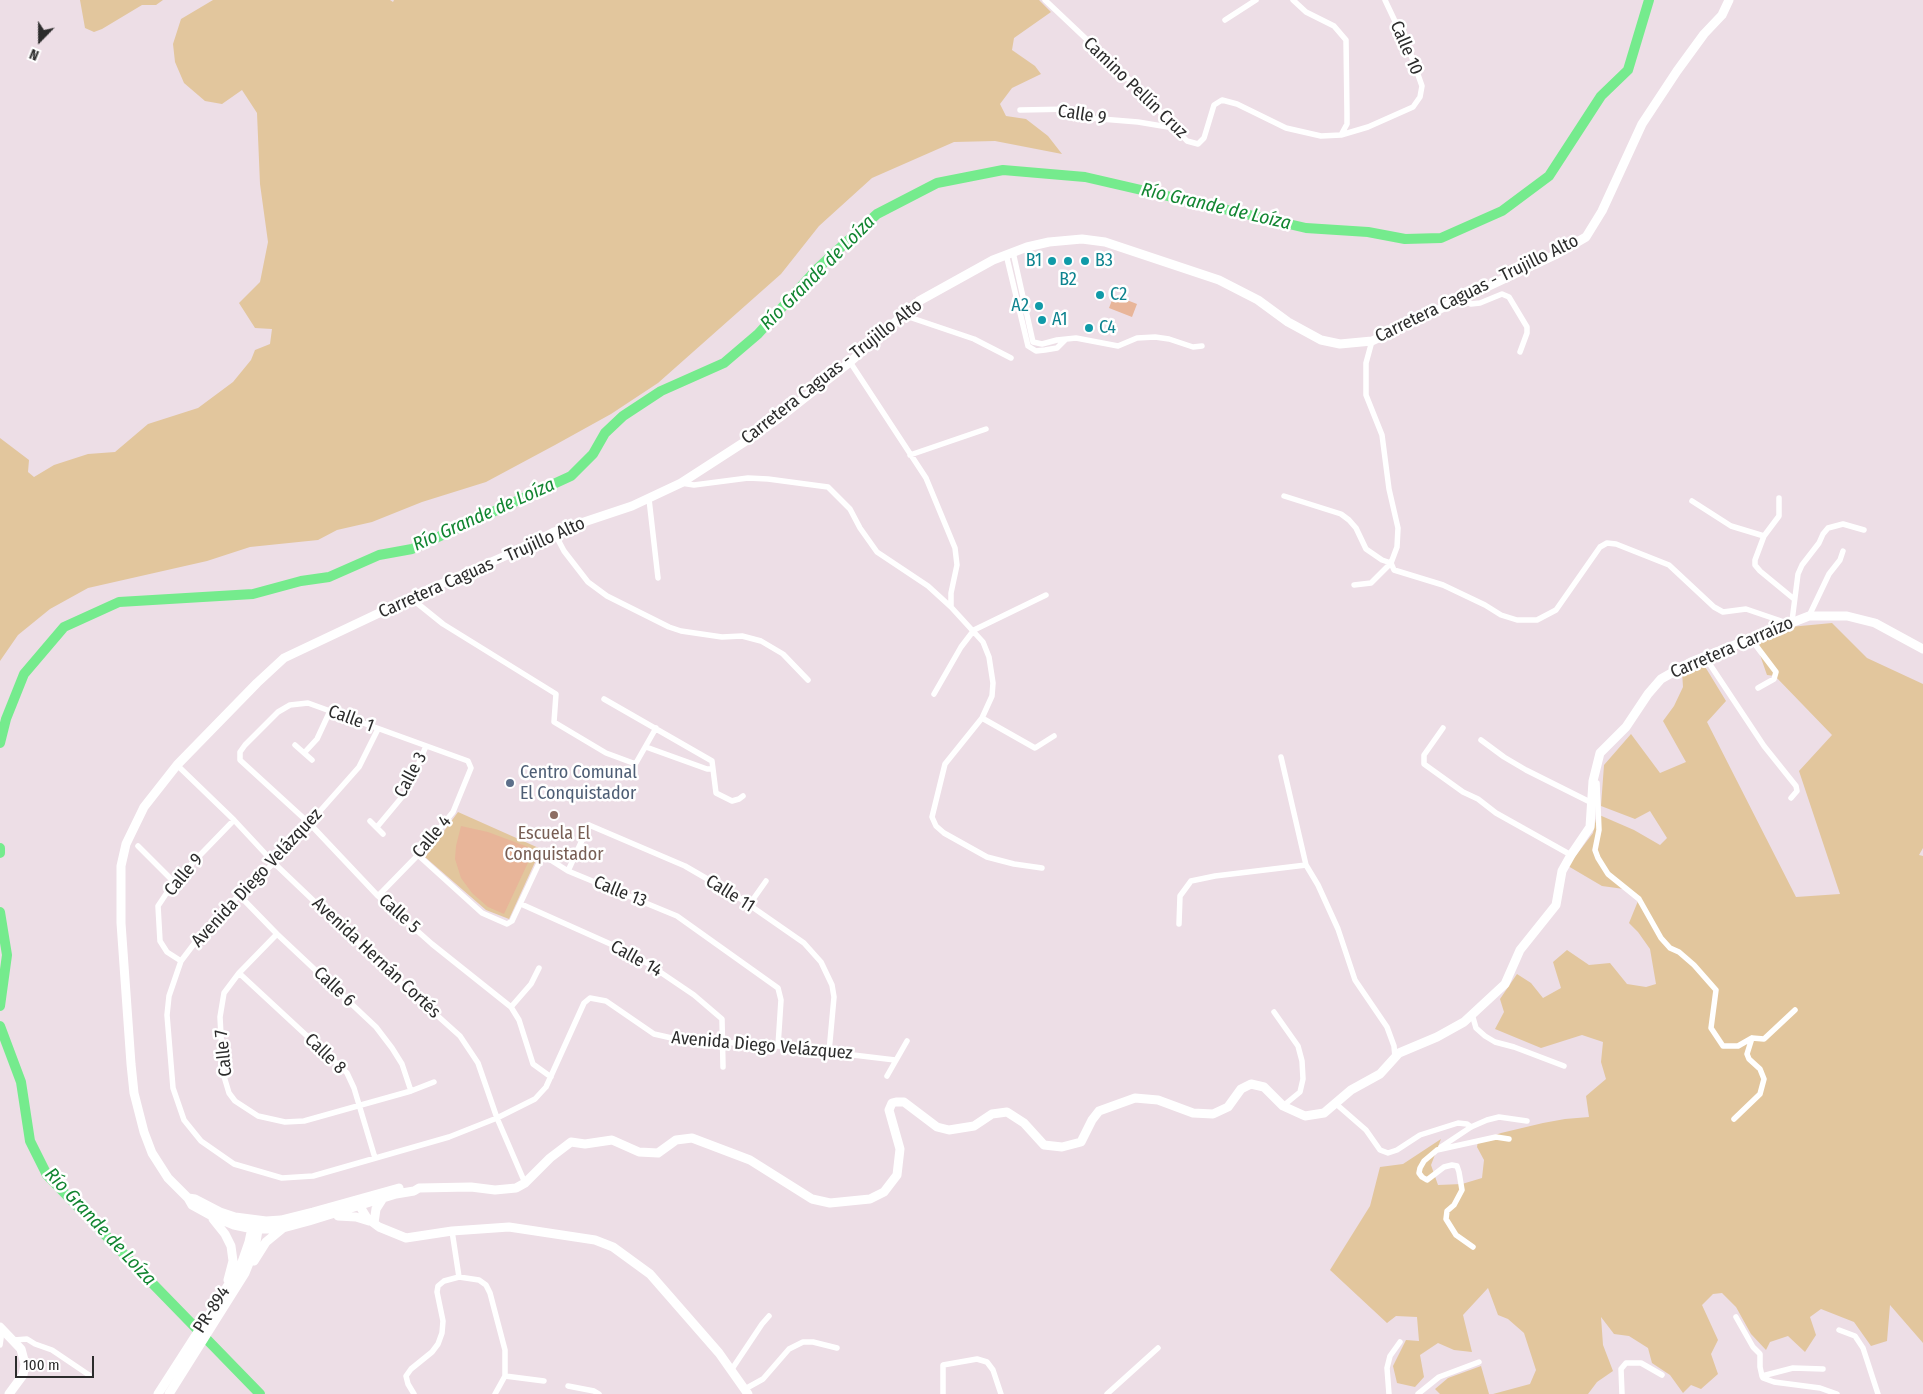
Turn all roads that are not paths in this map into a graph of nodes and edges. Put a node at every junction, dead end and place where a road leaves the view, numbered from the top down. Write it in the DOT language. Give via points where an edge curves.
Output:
graph roads {
  1 [pos="1045,0"];
  2 [pos="1256,0"];
  3 [pos="1293,0"];
  4 [pos="1386,0"];
  5 [pos="1729,0"];
  6 [pos="1225,20"];
  7 [pos="1020,110"];
  8 [pos="1174,128"];
  9 [pos="1341,135"];
  10 [pos="1009,253"];
  11 [pos="1461,299"];
  12 [pos="903,315"];
  13 [pos="1372,341"];
  14 [pos="1202,346"];
  15 [pos="1520,352"];
  16 [pos="1011,358"];
  17 [pos="850,362"];
  18 [pos="986,428"];
  19 [pos="910,456"];
  20 [pos="682,483"];
  21 [pos="1284,496"];
  22 [pos="1779,498"];
  23 [pos="650,499"];
  24 [pos="1692,501"];
  25 [pos="1861,529"];
  26 [pos="554,532"];
  27 [pos="1764,536"];
  28 [pos="1843,551"];
  29 [pos="1391,563"];
  30 [pos="658,578"];
  31 [pos="1354,585"];
  32 [pos="1046,595"];
  33 [pos="412,599"];
  34 [pos="1794,599"];
  35 [pos="951,607"];
  36 [pos="1809,616"];
  37 [pos="1789,622"];
  38 [pos="974,630"];
  39 [pos="1751,639"];
  40 [pos="1923,650"];
  41 [pos="1705,657"];
  42 [pos="808,680"];
  43 [pos="1758,688"];
  44 [pos="934,694"];
  45 [pos="604,699"];
  46 [pos="330,711"];
  47 [pos="982,718"];
  48 [pos="378,728"];
  49 [pos="656,728"];
  50 [pos="1443,728"];
  51 [pos="1054,736"];
  52 [pos="1482,740"];
  53 [pos="296,745"];
  54 [pos="426,746"];
  55 [pos="646,747"];
  56 [pos="240,752"];
  57 [pos="305,752"];
  58 [pos="1281,757"];
  59 [pos="312,760"];
  60 [pos="177,765"];
  61 [pos="1597,767"];
  62 [pos="471,768"];
  63 [pos="713,768"];
  64 [pos="744,796"];
  65 [pos="1791,798"];
  66 [pos="1592,803"];
  67 [pos="234,820"];
  68 [pos="370,821"];
  69 [pos="310,824"];
  70 [pos="377,827"];
  71 [pos="383,834"];
  72 [pos="138,846"];
  73 [pos="418,855"];
  74 [pos="1571,855"];
  75 [pos="274,863"];
  76 [pos="1306,865"];
  77 [pos="1042,868"];
  78 [pos="568,871"];
  79 [pos="766,881"];
  80 [pos="174,882"];
  81 [pos="239,895"];
  82 [pos="378,896"];
  83 [pos="521,904"];
  84 [pos="749,905"];
  85 [pos="1179,924"];
  86 [pos="277,934"];
  87 [pos="181,960"];
  88 [pos="539,968"];
  89 [pos="239,973"];
  90 [pos="511,1007"];
  91 [pos="1795,1010"];
  92 [pos="1274,1012"];
  93 [pos="1472,1014"];
  94 [pos="1752,1038"];
  95 [pos="907,1040"];
  96 [pos="724,1042"];
  97 [pos="778,1046"];
  98 [pos="829,1052"];
  99 [pos="1395,1057"];
  100 [pos="895,1060"];
  101 [pos="1564,1066"];
  102 [pos="724,1067"];
  103 [pos="887,1076"];
  104 [pos="551,1077"];
  105 [pos="434,1082"];
  106 [pos="411,1091"];
  107 [pos="1335,1104"];
  108 [pos="359,1106"];
  109 [pos="1284,1106"];
  110 [pos="497,1118"];
  111 [pos="1734,1119"];
  112 [pos="1527,1121"];
  113 [pos="1471,1127"];
  114 [pos="1509,1139"];
  115 [pos="1437,1150"];
  116 [pos="375,1158"];
  117 [pos="525,1183"];
  118 [pos="419,1188"];
  119 [pos="188,1198"];
  120 [pos="383,1198"];
  121 [pos="358,1203"];
  122 [pos="206,1213"];
  123 [pos="331,1216"];
  124 [pos="374,1223"];
  125 [pos="256,1225"];
  126 [pos="282,1228"];
  127 [pos="452,1231"];
  128 [pos="1473,1246"];
  129 [pos="245,1273"];
  130 [pos="459,1277"];
  131 [pos="231,1287"];
  132 [pos="769,1316"];
  133 [pos="1736,1317"];
  134 [pos="1,1328"];
  135 [pos="1839,1330"];
  136 [pos="14,1340"];
  137 [pos="1400,1342"];
  138 [pos="0,1345"];
  139 [pos="837,1348"];
  140 [pos="1158,1348"];
  141 [pos="1479,1362"];
  142 [pos="1823,1368"];
  143 [pos="732,1369"];
  144 [pos="89,1375"];
  145 [pos="1662,1375"];
  146 [pos="504,1376"];
  147 [pos="1762,1376"];
  148 [pos="544,1381"];
  149 [pos="568,1386"];
  150 [pos="746,1391"];
  151 [pos="9,1394"];
  152 [pos="158,1394"];
  153 [pos="169,1394"];
  154 [pos="414,1394"];
  155 [pos="495,1394"];
  156 [pos="599,1394"];
  157 [pos="944,1394"];
  158 [pos="1001,1394"];
  159 [pos="1107,1394"];
  160 [pos="1389,1394"];
  161 [pos="1418,1394"];
  162 [pos="1622,1394"];
  163 [pos="1837,1394"];
  164 [pos="1878,1394"];
  1 -- 8 [label="street, Camino Pellín Cruz" via="1138,88"];
  2 -- 6 [label="street"];
  3 -- 9 [label="street" via="1306,12 1334,26 1346,40 1347,113"];
  4 -- 9 [label="street, Calle 10" via="1422,86 1420,97 1412,107"];
  5 -- 11 [label="street, Carretera Caguas - Trujillo Alto" via="1722,15 1676,71 1642,124 1602,211 1586,237"];
  7 -- 8 [label="street, Calle 9" via="1072,109 1089,118"];
  8 -- 9 [label="street, Camino Pellín Cruz" via="1187,140 1198,144 1204,138 1214,105 1222,100 1286,128 1321,136"];
  10 -- 12 [label="street, Carretera Caguas - Trujillo Alto" via="919,301"];
  10 -- 13 [label="street, Carretera Caguas - Trujillo Alto" via="1049,242 1082,239 1105,242 1220,280 1321,340 1340,344"];
  10 -- 14 [label="street" via="1028,346 1036,350 1057,348 1065,340 1076,338 1118,346 1137,338 1155,337 1193,347"];
  11 -- 13 [label="street, Carretera Caguas - Trujillo Alto"];
  11 -- 15 [label="street" via="1471,304 1502,294 1509,297 1527,327"];
  12 -- 16 [label="street" via="974,339"];
  12 -- 17 [label="street, Carretera Caguas - Trujillo Alto"];
  13 -- 29 [label="street" via="1366,363 1365,386 1382,435 1398,528 1397,547"];
  17 -- 19 [label="street"];
  17 -- 20 [label="street, Carretera Caguas - Trujillo Alto" via="749,439"];
  18 -- 19 [label="street"];
  19 -- 35 [label="street" via="926,478 955,548 957,565"];
  20 -- 23 [label="street, Carretera Caguas - Trujillo Alto"];
  20 -- 35 [label="street" via="694,485 748,478 828,487 850,509 877,552 928,586"];
  21 -- 29 [label="street" via="1341,514 1356,528 1366,549"];
  22 -- 27 [label="street" via="1778,516"];
  23 -- 26 [label="street, Carretera Caguas - Trujillo Alto"];
  23 -- 30 [label="street"];
  24 -- 27 [label="street" via="1731,526"];
  25 -- 34 [label="street" via="1844,524 1828,528 1802,565"];
  26 -- 33 [label="street, Carretera Caguas - Trujillo Alto"];
  26 -- 42 [label="street" via="588,582 607,596 681,631 722,637 742,636 761,641 783,654"];
  27 -- 34 [label="street" via="1755,565"];
  28 -- 36 [label="street" via="1828,574"];
  29 -- 31 [label="street" via="1371,583"];
  29 -- 37 [label="street" via="1394,570 1444,585 1501,615 1517,620 1537,620 1556,610 1600,547 1607,543 1616,544 1669,565 1723,612 1746,609"];
  32 -- 38 [label="street"];
  33 -- 55 [label="street" via="443,624 556,694 554,722 558,726 606,754 632,763 636,763"];
  33 -- 60 [label="street, Carretera Caguas - Trujillo Alto" via="284,658"];
  34 -- 37 [label="street"];
  35 -- 38 [label="street"];
  36 -- 37 [label="street, Carretera Carraízo"];
  36 -- 40 [label="street, Carretera Carraízo" via="1846,616 1875,623"];
  37 -- 39 [label="street, Carretera Carraízo"];
  38 -- 44 [label="street"];
  38 -- 47 [label="street" via="989,657 993,683 992,696"];
  39 -- 41 [label="street, Carretera Carraízo"];
  39 -- 43 [label="street" via="1776,672 1774,679"];
  41 -- 61 [label="street, Carretera Carraízo" via="1661,679 1626,728 1600,753"];
  41 -- 65 [label="street" via="1764,746 1796,786 1797,792"];
  45 -- 49 [label="street"];
  46 -- 48 [label="street, Calle 1"];
  46 -- 56 [label="street, Calle 1" via="308,703 290,705 278,712"];
  46 -- 57 [label="street" via="317,739"];
  47 -- 51 [label="street" via="1035,748"];
  47 -- 77 [label="street" via="945,764 932,817 944,833 987,857"];
  48 -- 54 [label="street, Calle 1"];
  48 -- 69 [label="street, Avenida Diego Velázquez" via="358,767"];
  49 -- 55 [label="street"];
  49 -- 63 [label="street" via="712,761"];
  50 -- 74 [label="street" via="1424,755 1424,764 1496,813"];
  52 -- 66 [label="street" via="1526,770"];
  53 -- 57 [label="street"];
  54 -- 62 [label="street, Calle 1" via="468,761"];
  54 -- 70 [label="street, Calle 3" via="407,791"];
  55 -- 63 [label="street" via="707,769"];
  56 -- 69 [label="street, Calle 5" via="240,760"];
  57 -- 59 [label="street"];
  58 -- 76 [label="street"];
  60 -- 67 [label="street, Avenida Hernán Cortés"];
  60 -- 119 [label="street, Carretera Caguas - Trujillo Alto" via="144,807 126,844 121,866 121,923 134,1093 152,1152 168,1178"];
  61 -- 66 [label="street, Carretera Carraízo"];
  61 -- 94 [label="street" via="1599,830 1595,850 1598,858 1608,874 1638,899 1661,938 1694,965 1716,990 1711,1028 1722,1046 1738,1046"];
  62 -- 73 [label="street, Calle 4" via="453,812"];
  63 -- 64 [label="street" via="716,793 732,801"];
  66 -- 74 [label="street, Carretera Carraízo" via="1590,827"];
  67 -- 75 [label="street, Avenida Hernán Cortés"];
  67 -- 80 [label="street, Calle 9"];
  68 -- 70 [label="street"];
  69 -- 75 [label="street, Avenida Diego Velázquez"];
  69 -- 82 [label="street, Calle 5"];
  70 -- 71 [label="street"];
  72 -- 80 [label="street"];
  73 -- 82 [label="street, Calle 4"];
  73 -- 83 [label="street, Calle 13" via="482,913 508,924"];
  74 -- 93 [label="street, Carretera Carraízo" via="1562,871 1556,905 1520,950 1505,984"];
  75 -- 81 [label="street, Avenida Diego Velázquez"];
  75 -- 110 [label="street, Avenida Hernán Cortés" via="460,1036 478,1064"];
  76 -- 85 [label="street" via="1191,881 1180,896"];
  76 -- 99 [label="street" via="1338,929 1355,980 1387,1026"];
  78 -- 83 [label="street, Calle 13" via="549,859 541,859"];
  78 -- 84 [label="street, Calle 11" via="589,825 685,866"];
  78 -- 97 [label="street, Calle 13" via="677,916 778,988"];
  79 -- 84 [label="street"];
  80 -- 87 [label="street, Calle 9" via="158,906 160,941 168,952"];
  81 -- 86 [label="street, Calle 6"];
  81 -- 87 [label="street, Avenida Diego Velázquez"];
  82 -- 90 [label="street, Calle 5"];
  83 -- 96 [label="street, Calle 14" via="635,955 694,995 722,1018"];
  84 -- 98 [label="street, Calle 11" via="804,943 822,962 834,997"];
  86 -- 89 [label="street, Calle 7"];
  86 -- 106 [label="street, Calle 6" via="376,1027 402,1064"];
  87 -- 116 [label="street, Avenida Diego Velázquez" via="169,996 173,1088 184,1120 201,1141 234,1164 282,1178 313,1176"];
  88 -- 90 [label="street" via="531,984"];
  89 -- 108 [label="street, Calle 8" via="347,1073"];
  89 -- 108 [label="street, Calle 7" via="224,993 220,1017 223,1073 235,1101 258,1116 285,1122 304,1121"];
  90 -- 104 [label="street, Calle 5" via="520,1020 533,1064"];
  91 -- 94 [label="street" via="1764,1039"];
  92 -- 109 [label="street" via="1298,1046 1302,1061 1300,1092"];
  93 -- 99 [label="street, Carretera Carraízo" via="1464,1022"];
  93 -- 101 [label="street" via="1476,1028 1494,1042"];
  94 -- 111 [label="street" via="1747,1054 1764,1079 1760,1094"];
  95 -- 100 [label="street"];
  96 -- 97 [label="street, Avenida Diego Velázquez"];
  96 -- 102 [label="street, Calle 14"];
  96 -- 104 [label="street, Avenida Diego Velázquez" via="654,1034 606,1001 590,998 584,1003"];
  97 -- 98 [label="street, Avenida Diego Velázquez"];
  98 -- 100 [label="street, Avenida Diego Velázquez"];
  99 -- 107 [label="street, Carretera Carraízo" via="1380,1074 1351,1090"];
  100 -- 103 [label="street"];
  104 -- 110 [label="street, Avenida Diego Velázquez" via="535,1099"];
  105 -- 106 [label="street, Calle 7"];
  106 -- 108 [label="street, Calle 7"];
  107 -- 109 [label="street, Carretera Carraízo" via="1324,1113 1305,1116"];
  107 -- 113 [label="street" via="1366,1130 1380,1150 1388,1153 1420,1136 1458,1123"];
  108 -- 116 [label="street, Calle 8"];
  109 -- 117 [label="street, Carretera Carraízo" via="1264,1087 1251,1084 1241,1089 1228,1107 1213,1114 1193,1113 1158,1100 1135,1098 1099,1111 1081,1142 1062,1147 1044,1144 1024,1123 1007,1112 992,1114 974,1126 949,1130 937,1127 904,1102 896,1102 889,1110 900,1149 897,1175 884,1192 870,1199 843,1202 812,1199 750,1160 692,1138 676,1140 658,1153 639,1152 612,1140 585,1144 571,1142"];
  110 -- 116 [label="street, Avenida Diego Velázquez" via="449,1137"];
  110 -- 117 [label="street, Avenida Hernán Cortés"];
  112 -- 113 [label="street" via="1499,1117"];
  113 -- 115 [label="street"];
  114 -- 115 [label="street" via="1496,1138"];
  115 -- 128 [label="street" via="1424,1161 1419,1173 1427,1180 1444,1167 1457,1166 1462,1190 1447,1211 1446,1219 1456,1235"];
  117 -- 118 [label="street, Carretera Carraízo" via="516,1188 495,1190"];
  118 -- 120 [label="street, Carretera Carraízo"];
  118 -- 121 [label="street, Carretera Caguas - Trujillo Alto" via="393,1189"];
  119 -- 122 [label="street, Carretera Caguas - Trujillo Alto" via="192,1205"];
  119 -- 125 [label="street, Carretera Caguas - Trujillo Alto"];
  120 -- 121 [label="street, Carretera Carraízo"];
  120 -- 124 [label="street" via="376,1209"];
  121 -- 123 [label="street, Carretera Caguas - Trujillo Alto"];
  121 -- 124 [label="street"];
  121 -- 125 [label="street, Carretera Caguas - Trujillo Alto"];
  122 -- 125 [label="street, Carretera Caguas - Trujillo Alto" via="234,1224"];
  122 -- 131 [label="street" via="220,1226 231,1246"];
  123 -- 124 [label="street" via="356,1217"];
  123 -- 126 [label="street, Carretera Caguas - Trujillo Alto"];
  124 -- 127 [label="street" via="406,1238"];
  125 -- 126 [label="street, Carretera Caguas - Trujillo Alto"];
  125 -- 129 [label="street, PR-894 / PR-894" via="255,1248"];
  125 -- 131 [label="street, PR-894 / PR-894"];
  126 -- 129 [label="street" via="266,1242"];
  127 -- 130 [label="street"];
  127 -- 143 [label="street" via="509,1227 594,1240 613,1247 650,1274"];
  129 -- 131 [label="street, PR-894 / PR-894"];
  130 -- 146 [label="street" via="479,1280 490,1293 506,1350"];
  130 -- 154 [label="street" via="438,1286 442,1333 432,1352 406,1376"];
  131 -- 152 [label="street, PR-894 / PR-894"];
  131 -- 153 [label="street, PR-894 / PR-894"];
  132 -- 143 [label="street"];
  133 -- 147 [label="street" via="1760,1354"];
  134 -- 136 [label="street"];
  134 -- 138 [label="street"];
  135 -- 164 [label="street" via="1855,1336 1863,1348"];
  136 -- 144 [label="street" via="27,1339 52,1350"];
  136 -- 151 [label="street" via="24,1354 25,1369"];
  137 -- 160 [label="street" via="1390,1356 1387,1368"];
  139 -- 150 [label="street" via="803,1342 789,1349 762,1379"];
  140 -- 159 [label="street"];
  141 -- 161 [label="street" via="1439,1377"];
  142 -- 147 [label="street" via="1793,1368"];
  143 -- 150 [label="street"];
  145 -- 162 [label="street" via="1641,1363 1626,1363 1621,1369"];
  146 -- 148 [label="street"];
  146 -- 155 [label="street"];
  147 -- 163 [label="street" via="1774,1382 1820,1388"];
  149 -- 156 [label="street" via="594,1390"];
  157 -- 158 [label="street" via="944,1365 977,1359 987,1362 993,1370"];
}
